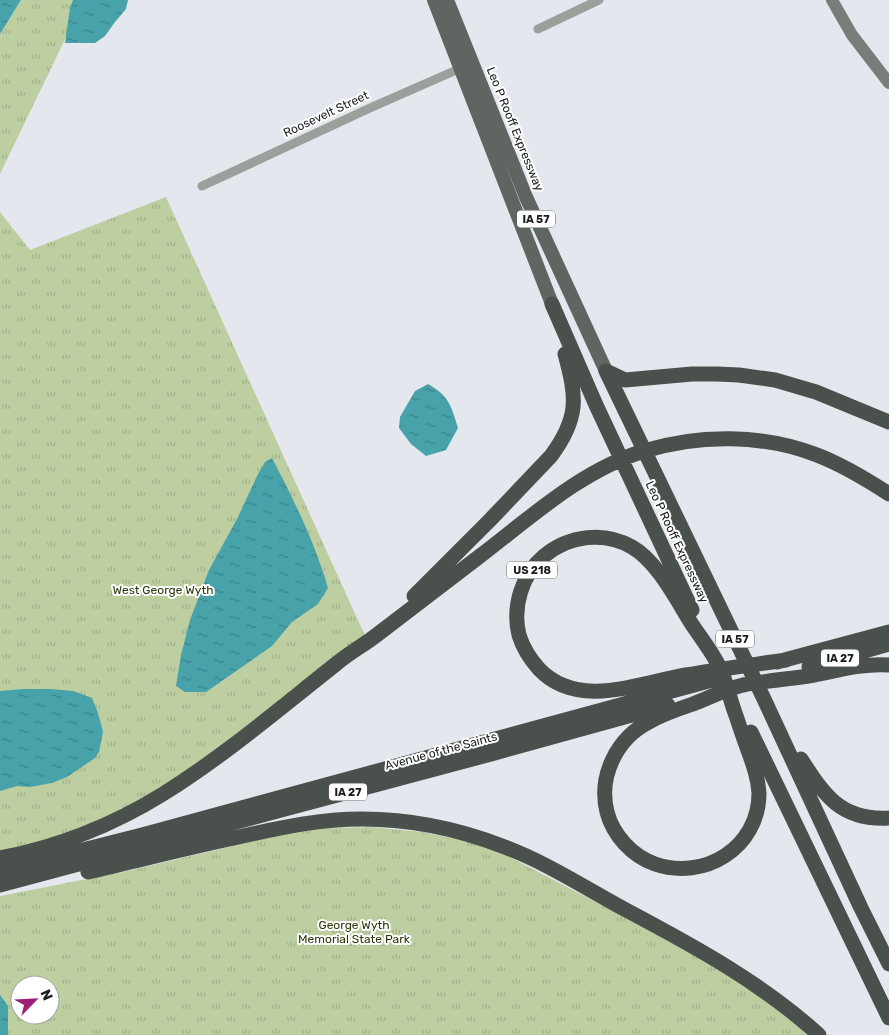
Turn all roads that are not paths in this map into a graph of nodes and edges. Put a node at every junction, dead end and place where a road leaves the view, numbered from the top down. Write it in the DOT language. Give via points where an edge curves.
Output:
graph roads {
  1 [pos="434,0"];
  2 [pos="447,0"];
  3 [pos="599,0"];
  4 [pos="832,0"];
  5 [pos="538,29"];
  6 [pos="467,66"];
  7 [pos="889,83"];
  8 [pos="202,186"];
  9 [pos="552,304"];
  10 [pos="606,371"];
  11 [pos="889,422"];
  12 [pos="889,494"];
  13 [pos="889,632"];
  14 [pos="889,644"];
  15 [pos="338,662"];
  16 [pos="889,665"];
  17 [pos="719,667"];
  18 [pos="791,670"];
  19 [pos="692,690"];
  20 [pos="764,700"];
  21 [pos="889,818"];
  22 [pos="0,858"];
  23 [pos="0,871"];
  24 [pos="0,885"];
  25 [pos="0,891"];
  26 [pos="889,964"];
  27 [pos="889,1018"];
  28 [pos="819,1035"];
  1 -- 6 [label="main road"];
  2 -- 6 [label="main road"];
  3 -- 5 [label="street"];
  4 -- 7 [label="main road" via="852,35"];
  6 -- 8 [label="street, Roosevelt Street"];
  6 -- 9 [label="main road, Leo P Rooff Expressway / IA 57"];
  6 -- 10 [label="main road, Leo P Rooff Expressway / IA 57"];
  9 -- 15 [label="highway" via="574,388 572,417 559,445 434,577"];
  9 -- 17 [label="highway, Leo P Rooff Expressway / IA 57"];
  10 -- 11 [label="highway" via="625,380 700,374 766,379 816,392"];
  10 -- 20 [label="highway, Leo P Rooff Expressway / IA 57"];
  12 -- 15 [label="highway" via="816,454 750,440 709,439 646,450 589,475"];
  13 -- 18 [label="highway, Avenue of the Saints"];
  14 -- 18 [label="highway, Avenue of the Saints / IA 27"];
  15 -- 22 [label="highway" via="204,766 154,799 115,820 61,842"];
  16 -- 18 [label="highway"];
  17 -- 19 [label="highway" via="754,764 758,804 747,834 733,850 715,862 684,870 652,864 633,852 615,832 610,821 604,788 614,756 633,732"];
  17 -- 19 [label="highway, US 218" via="657,570 632,546 598,536 575,540 552,550 536,564 518,600 518,631 527,653 551,680 578,690 600,692"];
  17 -- 27 [label="highway, Leo P Rooff Expressway / US 218"];
  18 -- 19 [label="highway, Avenue of the Saints / IA 27"];
  18 -- 19 [label="highway" via="740,686"];
  19 -- 23 [label="highway, Avenue of the Saints / IA 27"];
  19 -- 24 [label="highway, Avenue of the Saints / IA 27" via="481,756"];
  20 -- 21 [label="highway" via="828,797 852,813 869,818"];
  20 -- 26 [label="highway, Leo P Rooff Expressway / IA 57"];
  25 -- 28 [label="highway" via="289,826 327,820 381,819 420,824 483,839 558,872 692,944 791,1011"];
}
